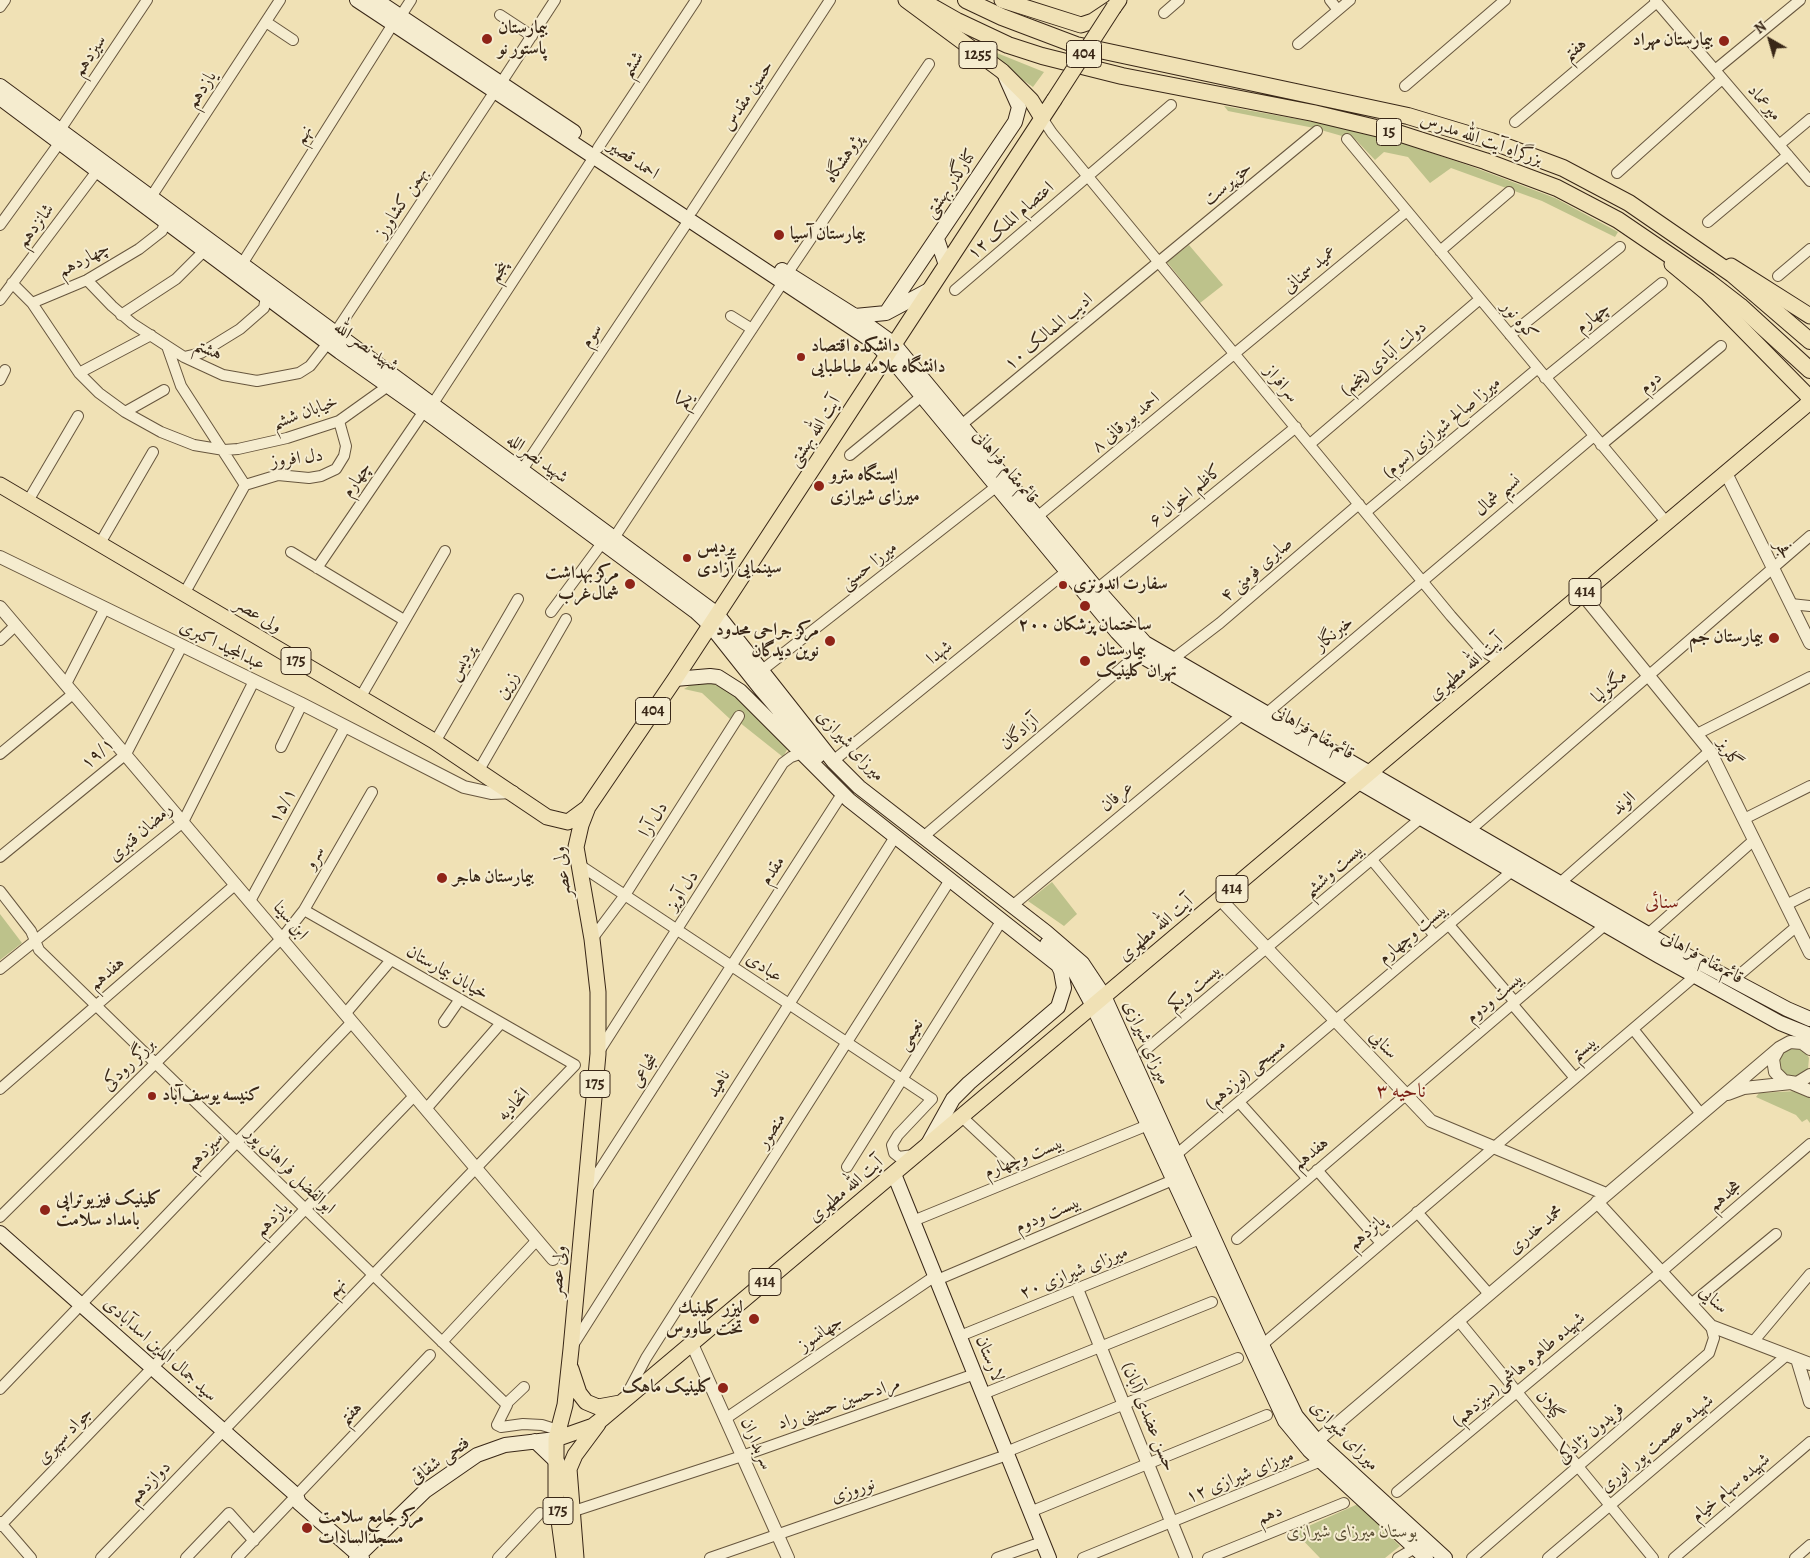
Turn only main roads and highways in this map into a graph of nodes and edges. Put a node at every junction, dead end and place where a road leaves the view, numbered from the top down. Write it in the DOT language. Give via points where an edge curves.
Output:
graph roads {
  1 [pos="357,0"];
  2 [pos="376,0"];
  3 [pos="906,0"];
  4 [pos="920,0"];
  5 [pos="966,0"];
  6 [pos="1002,0"];
  7 [pos="1117,4"];
  8 [pos="397,20"];
  9 [pos="1002,71"];
  10 [pos="0,86"];
  11 [pos="0,98"];
  12 [pos="1042,118"];
  13 [pos="60,136"];
  14 [pos="1005,174"];
  15 [pos="974,184"];
  16 [pos="1629,203"];
  17 [pos="1640,234"];
  18 [pos="936,239"];
  19 [pos="946,265"];
  20 [pos="785,278"];
  21 [pos="929,290"];
  22 [pos="886,313"];
  23 [pos="855,316"];
  24 [pos="1810,316"];
  25 [pos="332,338"];
  26 [pos="1810,340"];
  27 [pos="891,349"];
  28 [pos="1810,370"];
  29 [pos="1810,400"];
  30 [pos="428,408"];
  31 [pos="0,485"];
  32 [pos="559,504"];
  33 [pos="714,620"];
  34 [pos="675,679"];
  35 [pos="1365,777"];
  36 [pos="588,807"];
  37 [pos="1099,1001"];
  38 [pos="1809,1018"];
  39 [pos="1806,1033"];
  40 [pos="922,1150"];
  41 [pos="894,1174"];
  42 [pos="0,1233"];
  43 [pos="570,1356"];
  44 [pos="623,1402"];
  45 [pos="602,1420"];
  46 [pos="560,1435"];
  47 [pos="535,1441"];
  48 [pos="1313,1445"];
  49 [pos="1325,1457"];
  50 [pos="558,1463"];
  51 [pos="363,1556"];
  52 [pos="564,1558"];
  53 [pos="576,1558"];
  54 [pos="1049,1558"];
  55 [pos="1426,1558"];
  56 [pos="1445,1558"];
  1 -- 8 [label="main road, احمد قصیر"];
  2 -- 8 [label="main road, احمد قصیر"];
  3 -- 9 [label="main road, 1255"];
  4 -- 17 [label="highway, بزرگراه آیت الله مدرس / 15" via="991,37 1042,56 1122,76 1401,134 1485,161 1557,188"];
  5 -- 16 [label="highway, بزرگراه آیت الله مدرس / 15" via="1076,46 1408,116 1491,141 1563,168"];
  6 -- 7 [label="main road" via="1082,25"];
  7 -- 12 [label="main road, آیت الله بهشتی / 404, bridge"];
  8 -- 20 [label="main road, احمد قصیر"];
  9 -- 12 [label="main road, 1255" via="1031,100"];
  9 -- 15 [label="main road, کنارگذر بهشتی" via="1016,96 1019,113"];
  10 -- 13 [label="main road, شهید نصر الله"];
  11 -- 13 [label="main road, شهید نصر الله"];
  12 -- 14 [label="main road, آیت الله بهشتی / 404"];
  13 -- 25 [label="main road, شهید نصر الله" via="242,264"];
  13 -- 25 [label="main road, شهید نصر الله" via="98,170 266,296"];
  14 -- 15 [label="main road"];
  14 -- 19 [label="main road, آیت الله بهشتی / 404"];
  15 -- 18 [label="main road, کنارگذر بهشتی"];
  16 -- 24 [label="main road"];
  16 -- 26 [label="highway, بزرگراه آیت الله مدرس / 15" via="1732,274"];
  17 -- 28 [label="highway, بزرگراه آیت الله مدرس / 15" via="1740,306"];
  17 -- 29 [label="main road" via="1707,293"];
  18 -- 19 [label="main road"];
  18 -- 22 [label="main road, کنارگذر بهشتی"];
  19 -- 21 [label="main road, آیت الله بهشتی / 404"];
  20 -- 23 [label="main road, احمد قصیر"];
  20 -- 27 [label="main road, احمد قصیر" via="875,343"];
  21 -- 22 [label="main road"];
  21 -- 27 [label="main road, آیت الله بهشتی / 404"];
  22 -- 23 [label="main road"];
  23 -- 27 [label="main road, احمد قصیر"];
  25 -- 30 [label="main road, شهید نصرالله"];
  25 -- 30 [label="main road, شهید نصر الله" via="388,386"];
  27 -- 33 [label="main road, آیت الله بهشتی / 404"];
  27 -- 35 [label="main road, قائم‌مقام فراهانی" via="1135,634 1145,643 1267,713"];
  27 -- 35 [label="main road, قائم‌مقام فراهانی" via="922,396 1127,645 1243,714"];
  29 -- 35 [label="main road, آیت الله مطهری / 414"];
  30 -- 32 [label="main road, شهید نصر الله"];
  30 -- 32 [label="main road, شهید نصرالله" via="522,470"];
  31 -- 36 [label="main road, ولی عصر / 175" via="435,742 541,813 562,822 572,820"];
  32 -- 33 [label="main road, شهید نصرالله"];
  33 -- 34 [label="main road, آیت الله بهشتی / 404"];
  33 -- 37 [label="main road, میرزای شیرازی" via="792,726 854,794 1068,962"];
  33 -- 37 [label="main road, میرزای شیرازی" via="859,787 1075,955"];
  34 -- 36 [label="main road, آیت الله بهشتی / 404"];
  34 -- 40 [label="main road, میرزای شیرازی" via="704,675 727,682 749,699 842,794 1058,965 1064,984 1060,1001 1050,1015 969,1083 953,1100"];
  35 -- 37 [label="main road, آیت الله مطهری / 414"];
  35 -- 38 [label="main road, قائم‌مقام فراهانی" via="1469,831 1732,981"];
  35 -- 39 [label="main road, قائم‌مقام فراهانی" via="1421,818 1512,872 1780,1023"];
  36 -- 43 [label="main road, ولی عصر / 175" via="577,836 578,864 598,992 598,1054"];
  37 -- 40 [label="main road, آیت الله مطهری / 414"];
  37 -- 48 [label="main road, میرزای شیرازی" via="1177,1154 1262,1345"];
  37 -- 48 [label="main road, میرزای شیرازی" via="1148,1125 1281,1415"];
  38 -- 39 [label="main road"];
  40 -- 41 [label="main road, آیت الله مطهری / 414"];
  41 -- 44 [label="main road, آیت الله مطهری / 414"];
  41 -- 54 [label="main road, لارستان"];
  42 -- 51 [label="main road, سید جمال الدین اسدآبادی" via="296,1495 305,1498"];
  43 -- 44 [label="main road" via="579,1393 586,1402 598,1407"];
  43 -- 46 [label="main road, ولی عصر / 175"];
  44 -- 45 [label="main road, آیت الله مطهری / 414"];
  45 -- 46 [label="main road, آیت الله مطهری / 414" via="593,1426"];
  45 -- 53 [label="main road, 175" via="571,1462"];
  46 -- 47 [label="main road, فتحی شقاقی"];
  46 -- 50 [label="main road, ولی عصر / 175"];
  47 -- 50 [label="main road"];
  47 -- 51 [label="main road, فتحی شقاقی" via="497,1447 457,1468 425,1491"];
  48 -- 49 [label="main road, میرزای شیرازی"];
  49 -- 55 [label="main road, میرزای شیرازی"];
  49 -- 56 [label="main road, میرزای شیرازی"];
  50 -- 52 [label="main road, ولی عصر / 175" via="556,1498"];
}
